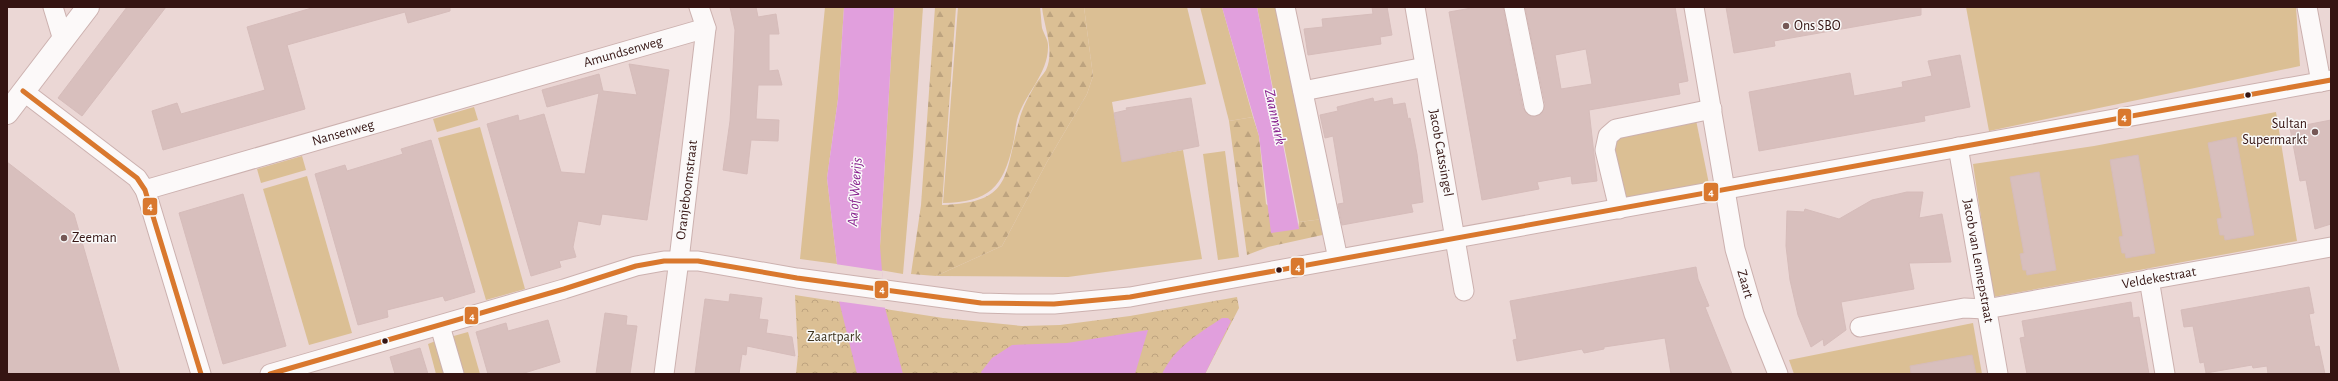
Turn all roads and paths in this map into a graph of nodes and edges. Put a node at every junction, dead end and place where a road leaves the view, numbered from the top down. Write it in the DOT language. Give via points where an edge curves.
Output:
graph roads {
  1 [pos="54,7"];
  2 [pos="88,7"];
  3 [pos="700,7"];
  4 [pos="1284,7"];
  5 [pos="1415,7"];
  6 [pos="1514,7"];
  7 [pos="1694,7"];
  8 [pos="2307,7"];
  9 [pos="706,28"];
  10 [pos="63,40"];
  11 [pos="1425,67"];
  12 [pos="541,77"];
  13 [pos="2326,81"];
  14 [pos="23,91"];
  15 [pos="1303,91"];
  16 [pos="1534,106"];
  17 [pos="1712,109"];
  18 [pos="7,113"];
  19 [pos="1958,147"];
  20 [pos="1726,189"];
  21 [pos="145,190"];
  22 [pos="1619,209"];
  23 [pos="1456,238"];
  24 [pos="2331,247"];
  25 [pos="1338,259"];
  26 [pos="679,260"];
  27 [pos="2148,280"];
  28 [pos="1464,290"];
  29 [pos="1986,309"];
  30 [pos="440,326"];
  31 [pos="1860,327"];
  32 [pos="201,374"];
  33 [pos="270,374"];
  34 [pos="454,374"];
  35 [pos="664,374"];
  36 [pos="1778,374"];
  37 [pos="1998,374"];
  38 [pos="2166,374"];
  1 -- 10 [label="street"];
  2 -- 10 [label="street"];
  3 -- 9 [label="street, Oranjeboomstraat"];
  4 -- 15 [label="street"];
  5 -- 11 [label="street, Jacob Catssingel"];
  6 -- 16 [label="street"];
  7 -- 17 [label="street, Zaart"];
  8 -- 13 [label="street"];
  9 -- 12 [label="street, Amundsenweg"];
  9 -- 26 [label="street, Oranjeboomstraat"];
  10 -- 14 [label="street"];
  11 -- 15 [label="street"];
  11 -- 23 [label="street, Jacob Catssingel"];
  12 -- 21 [label="street, Nansenweg"];
  13 -- 19 [label="street"];
  14 -- 18 [label="street"];
  14 -- 21 [label="street" via="137,178"];
  15 -- 25 [label="street"];
  17 -- 20 [label="street, Zaart"];
  17 -- 22 [label="street" via="1616,129 1608,136 1605,150"];
  19 -- 20 [label="street"];
  19 -- 29 [label="street, Jacob van Lennepstraat"];
  20 -- 22 [label="street"];
  20 -- 36 [label="street, Zaart" via="1735,249 1754,314"];
  21 -- 32 [label="street"];
  22 -- 23 [label="street"];
  23 -- 25 [label="street"];
  23 -- 28 [label="street, Jacob Catssingel"];
  24 -- 27 [label="street, Veldekestraat"];
  25 -- 26 [label="street" via="1130,297 1047,304 981,303 797,278 698,260"];
  26 -- 30 [label="street" via="636,266"];
  26 -- 35 [label="street, Oranjeboomstraat"];
  27 -- 29 [label="street, Veldekestraat"];
  27 -- 38 [label="street"];
  29 -- 31 [label="street" via="1964,308"];
  29 -- 37 [label="street, Jacob van Lennepstraat"];
  30 -- 33 [label="street"];
  30 -- 34 [label="street"];
}
